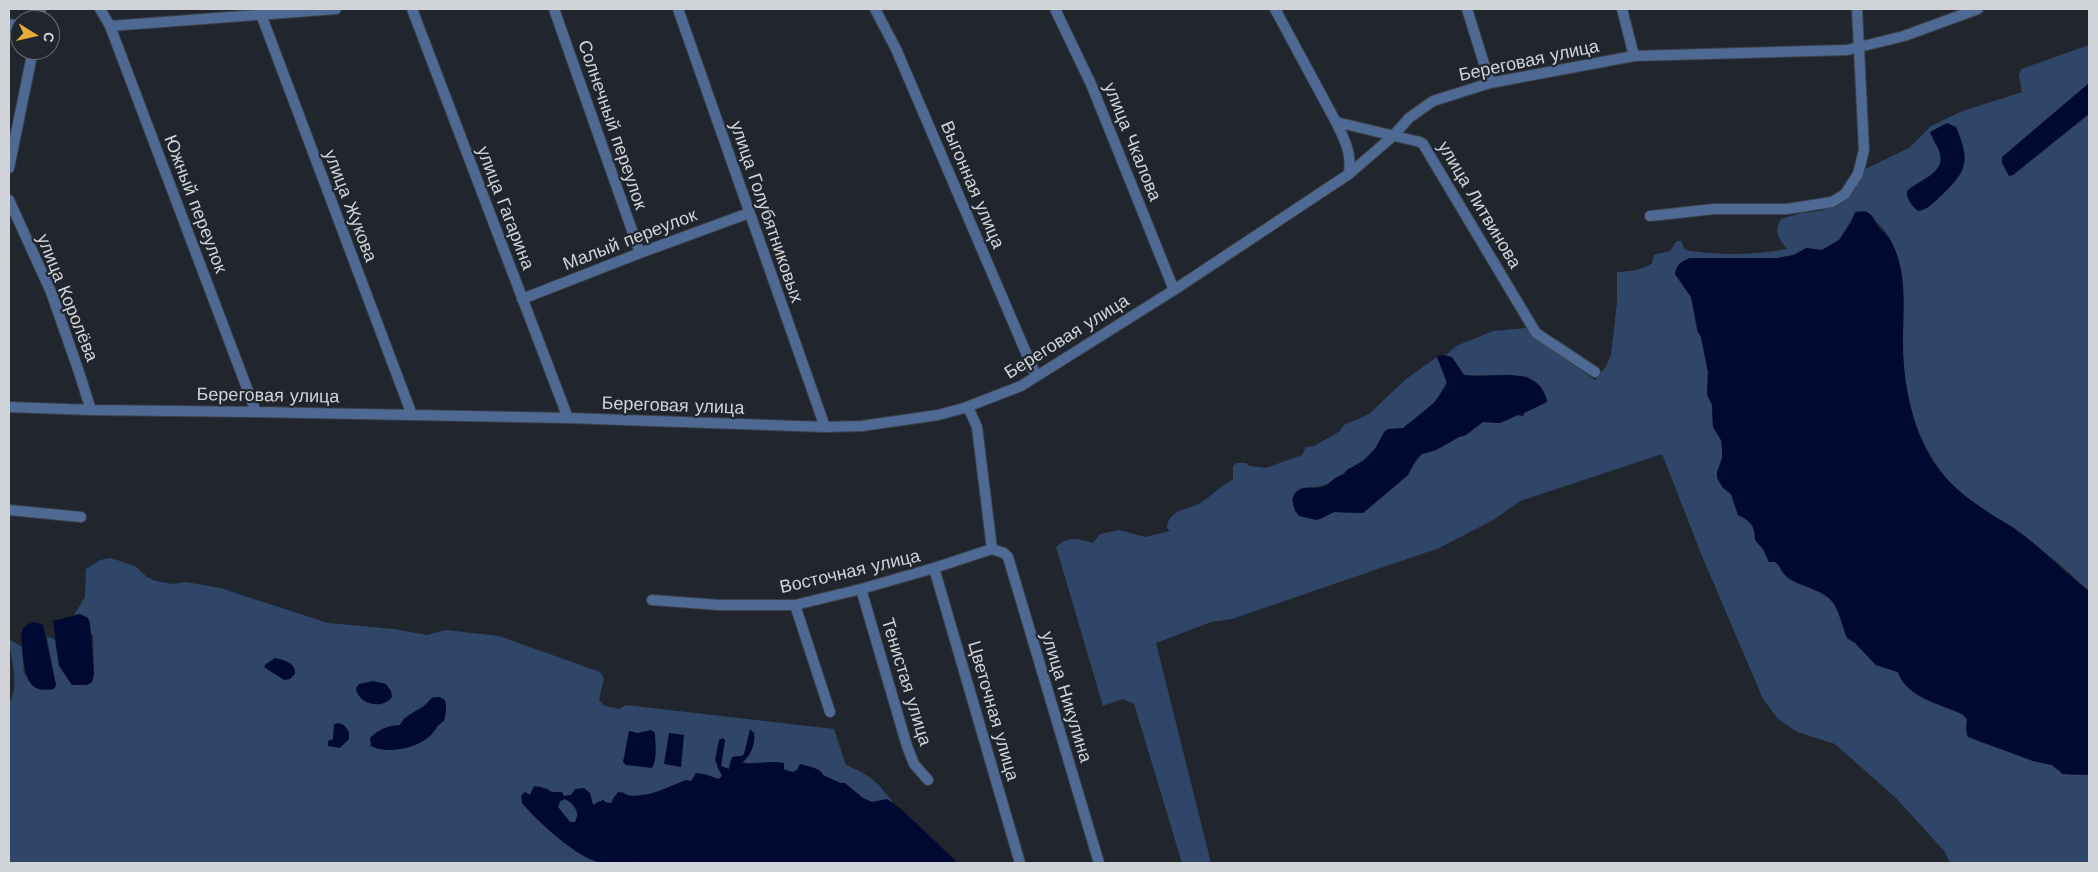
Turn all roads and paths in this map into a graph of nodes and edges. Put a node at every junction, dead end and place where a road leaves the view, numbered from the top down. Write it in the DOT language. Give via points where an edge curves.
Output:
graph roads {
  1 [pos="100,9"];
  2 [pos="336,9"];
  3 [pos="412,9"];
  4 [pos="554,9"];
  5 [pos="678,9"];
  6 [pos="875,9"];
  7 [pos="1055,9"];
  8 [pos="1275,9"];
  9 [pos="1467,9"];
  10 [pos="1622,9"];
  11 [pos="1857,9"];
  12 [pos="1978,9"];
  13 [pos="260,12"];
  14 [pos="110,26"];
  15 [pos="1859,48"];
  16 [pos="1634,56"];
  17 [pos="31,60"];
  18 [pos="1490,83"];
  19 [pos="1336,122"];
  20 [pos="1393,136"];
  21 [pos="9,168"];
  22 [pos="1349,174"];
  23 [pos="9,200"];
  24 [pos="749,213"];
  25 [pos="1650,216"];
  26 [pos="640,253"];
  27 [pos="1174,290"];
  28 [pos="522,299"];
  29 [pos="1595,372"];
  30 [pos="1036,376"];
  31 [pos="9,407"];
  32 [pos="968,407"];
  33 [pos="91,410"];
  34 [pos="256,412"];
  35 [pos="412,415"];
  36 [pos="568,418"];
  37 [pos="825,427"];
  38 [pos="9,510"];
  39 [pos="81,517"];
  40 [pos="992,549"];
  41 [pos="934,568"];
  42 [pos="861,589"];
  43 [pos="652,600"];
  44 [pos="795,605"];
  45 [pos="830,712"];
  46 [pos="928,780"];
  47 [pos="1020,863"];
  48 [pos="1099,863"];
  1 -- 14 [label="street, Южный переулок"];
  2 -- 13 [label="street"];
  3 -- 28 [label="street, улица Гагарина"];
  4 -- 26 [label="street, Солнечный переулок"];
  5 -- 24 [label="street, улица Голубятниковых"];
  6 -- 30 [label="street, Выгонная улица" via="900,58"];
  7 -- 27 [label="street, улица Чкалова" via="1091,84"];
  8 -- 19 [label="street"];
  9 -- 18 [label="street"];
  10 -- 16 [label="street"];
  11 -- 15 [label="street"];
  12 -- 15 [label="street, Береговая улица" via="1904,36"];
  13 -- 14 [label="street"];
  13 -- 35 [label="street, улица Жукова"];
  14 -- 34 [label="street, Южный переулок"];
  15 -- 16 [label="street, Береговая улица"];
  15 -- 25 [label="street" via="1864,150 1858,174 1840,199 1787,209 1714,209"];
  16 -- 18 [label="street, Береговая улица"];
  17 -- 21 [label="street"];
  18 -- 20 [label="street, Береговая улица" via="1433,101 1409,118"];
  19 -- 20 [label="street, улица Литвинова"];
  19 -- 22 [label="street" via="1348,146"];
  20 -- 22 [label="street, Береговая улица"];
  20 -- 29 [label="street, улица Литвинова" via="1420,142 1426,148 1536,333"];
  22 -- 27 [label="street, Береговая улица"];
  23 -- 33 [label="street, улица Королёва" via="51,292"];
  24 -- 26 [label="street, Малый переулок"];
  24 -- 37 [label="street, улица Голубятниковых"];
  26 -- 28 [label="street, Малый переулок"];
  27 -- 30 [label="street, Береговая улица"];
  28 -- 36 [label="street, улица Гагарина"];
  30 -- 32 [label="street, Береговая улица" via="1014,390"];
  31 -- 33 [label="street, Береговая улица"];
  32 -- 37 [label="street, Береговая улица" via="908,421"];
  32 -- 40 [label="street" via="977,428"];
  33 -- 34 [label="street, Береговая улица"];
  34 -- 35 [label="street, Береговая улица"];
  35 -- 36 [label="street, Береговая улица"];
  36 -- 37 [label="street, Береговая улица"];
  38 -- 39 [label="street"];
  40 -- 41 [label="street, Восточная улица"];
  40 -- 48 [label="street, улица Никулина" via="1008,558"];
  41 -- 42 [label="street, Восточная улица"];
  41 -- 47 [label="street, Цветочная улица"];
  42 -- 44 [label="street, Восточная улица"];
  42 -- 46 [label="street, Тенистая улица" via="907,746 914,764"];
  43 -- 44 [label="street, Восточная улица" via="719,605"];
  44 -- 45 [label="street"];
}
